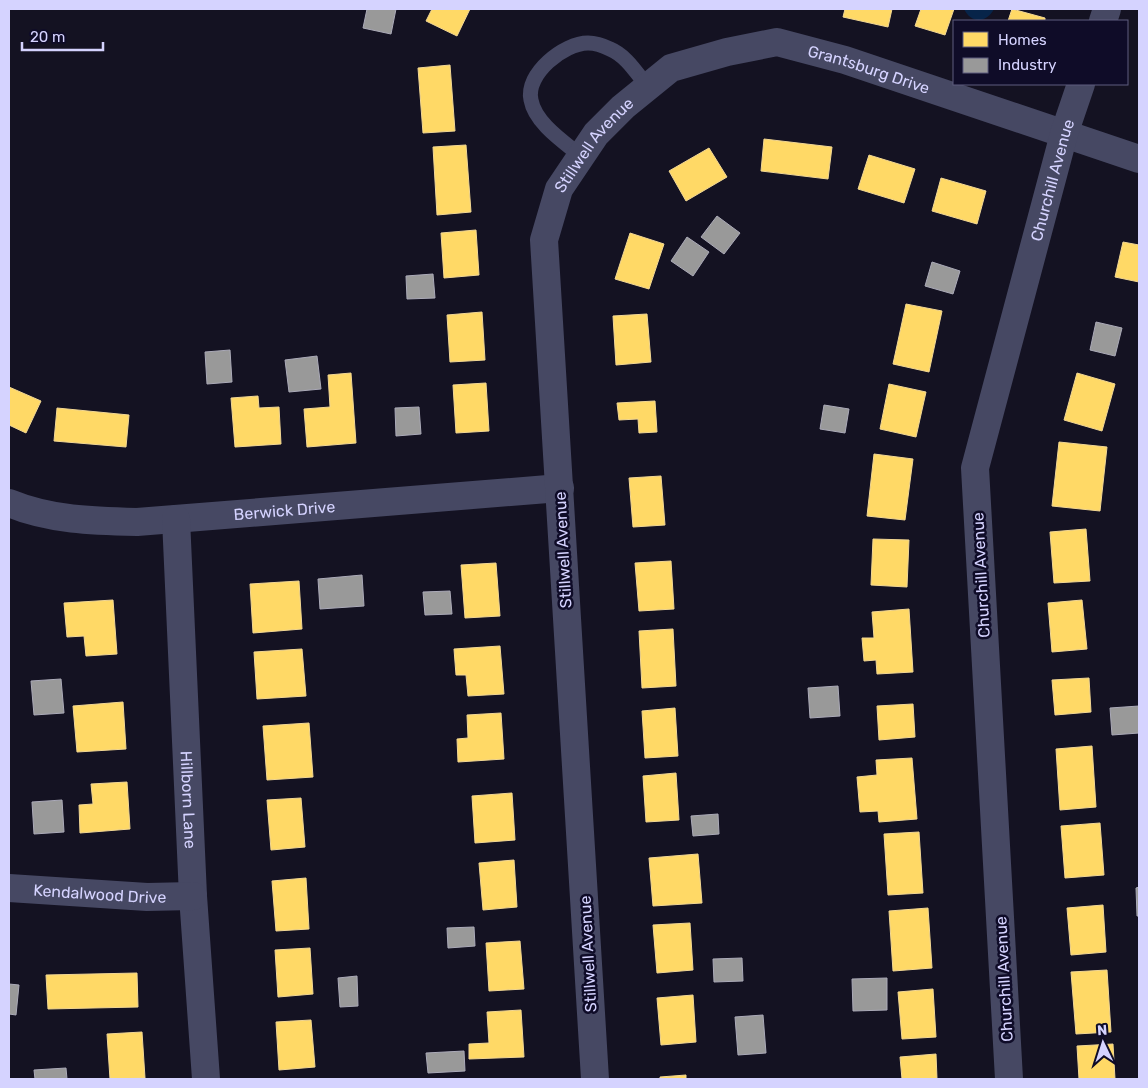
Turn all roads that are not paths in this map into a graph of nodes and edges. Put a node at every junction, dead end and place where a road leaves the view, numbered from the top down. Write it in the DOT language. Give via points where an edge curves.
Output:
graph roads {
  1 [pos="671,68"];
  2 [pos="1081,85"];
  3 [pos="648,87"];
  4 [pos="1064,134"];
  5 [pos="581,156"];
  6 [pos="1139,159"];
  7 [pos="560,488"];
  8 [pos="9,503"];
  9 [pos="176,519"];
  10 [pos="9,888"];
  11 [pos="192,896"];
  12 [pos="206,1079"];
  13 [pos="596,1079"];
  14 [pos="1009,1079"];
  1 -- 3 [label="street, Stillwell Avenue"];
  1 -- 4 [label="street, Grantsburg Drive" via="777,42 845,60"];
  2 -- 4 [label="street, Churchill Avenue"];
  3 -- 5 [label="street, Stillwell Avenue" via="596,134"];
  3 -- 5 [label="lane" via="624,58 611,49 594,44 570,47 543,68 530,88 530,100 539,118"];
  4 -- 6 [label="street, Grantsburg Drive"];
  4 -- 14 [label="street, Churchill Avenue" via="975,468"];
  5 -- 7 [label="street, Stillwell Avenue" via="559,189 544,240"];
  7 -- 9 [label="street, Berwick Drive"];
  7 -- 13 [label="street, Stillwell Avenue"];
  8 -- 9 [label="street, Berwick Drive" via="62,518 137,522"];
  9 -- 11 [label="street, Hillborn Lane"];
  10 -- 11 [label="street, Kendalwood Drive" via="147,897"];
  11 -- 12 [label="street, Hillborn Lane"];
}
